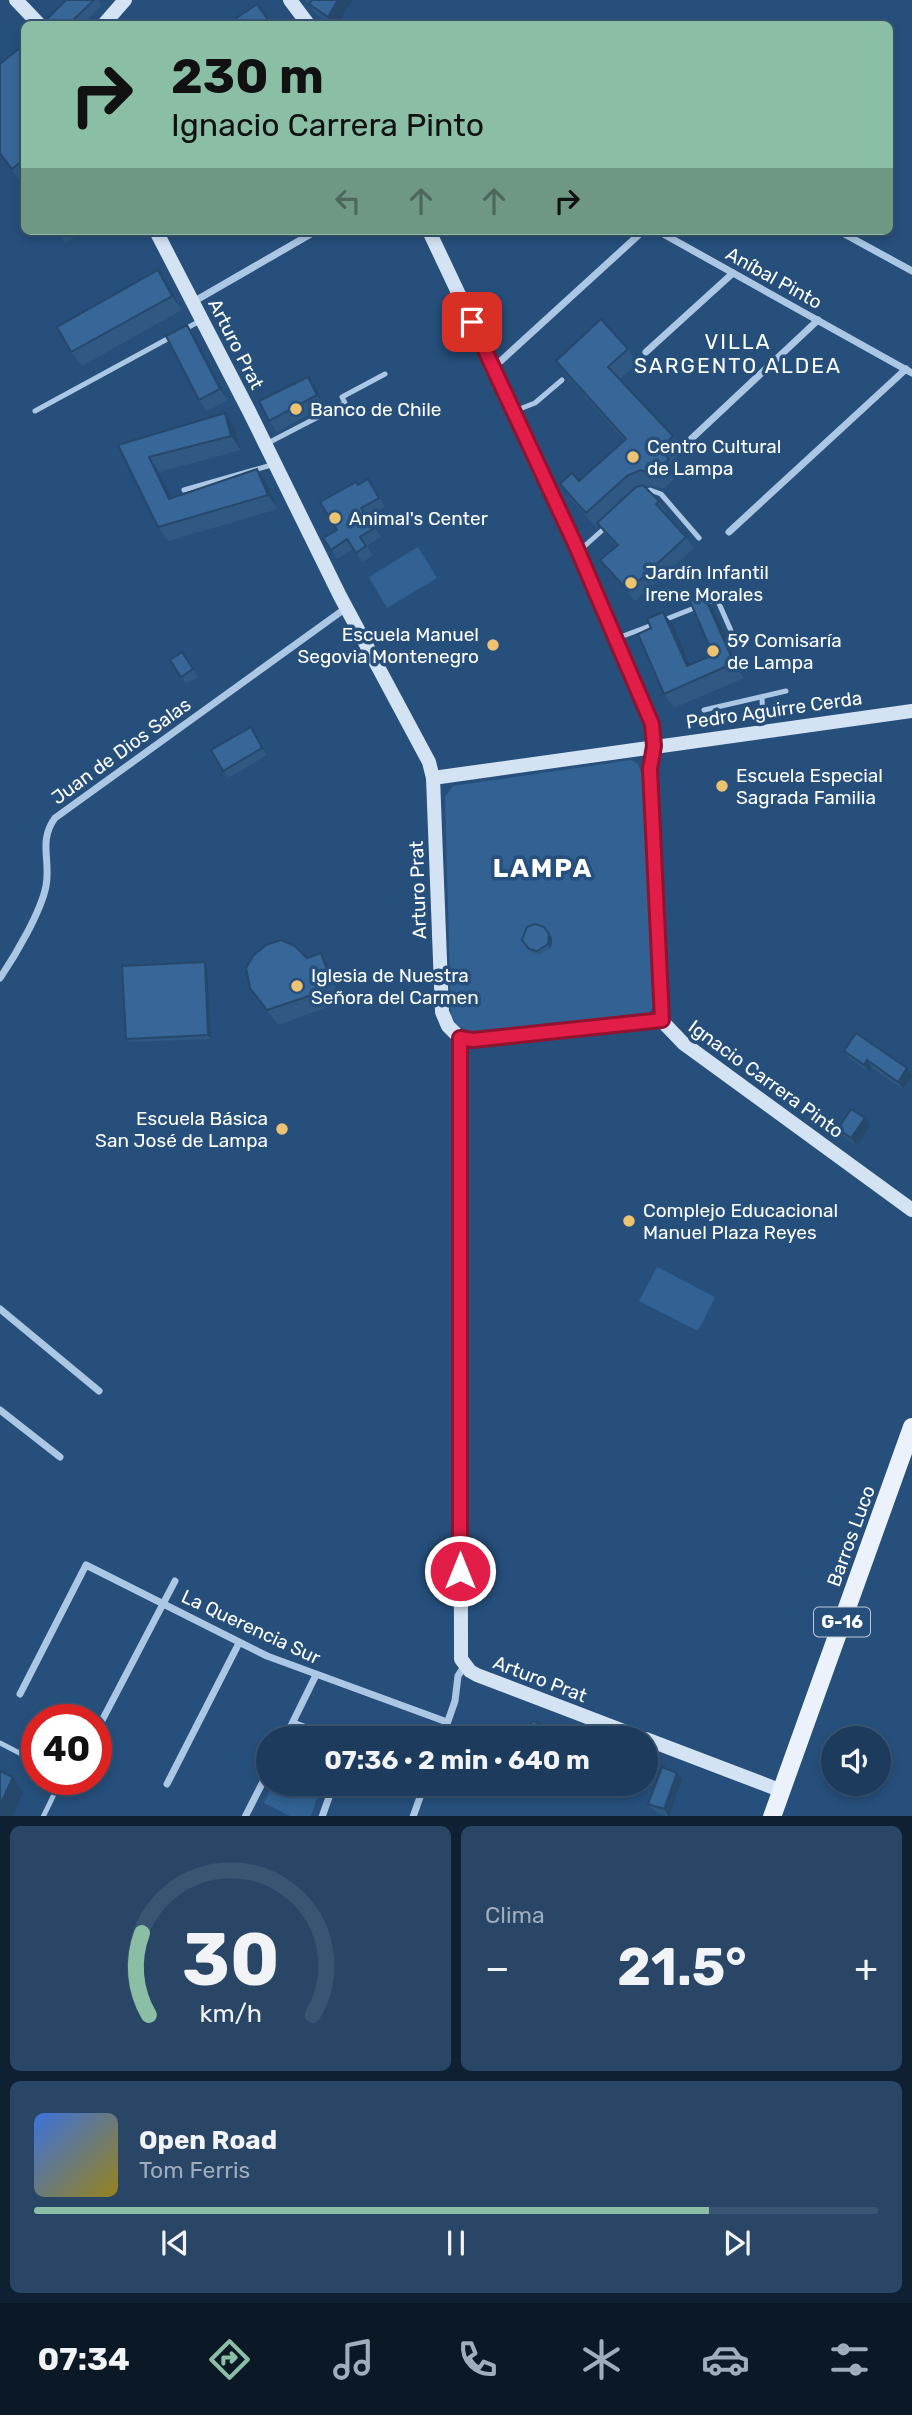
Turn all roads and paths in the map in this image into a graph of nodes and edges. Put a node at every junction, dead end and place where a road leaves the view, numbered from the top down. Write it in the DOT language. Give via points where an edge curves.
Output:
graph roads {
  1 [pos="16,0"];
  2 [pos="125,0"];
  3 [pos="293,1"];
  4 [pos="308,19"];
  5 [pos="36,21"];
  6 [pos="107,21"];
  7 [pos="158,235"];
  8 [pos="309,235"];
  9 [pos="431,235"];
  10 [pos="639,235"];
  11 [pos="665,235"];
  12 [pos="846,235"];
  13 [pos="912,271"];
  14 [pos="733,273"];
  15 [pos="192,302"];
  16 [pos="202,320"];
  17 [pos="818,320"];
  18 [pos="646,352"];
  19 [pos="493,367"];
  20 [pos="909,371"];
  21 [pos="385,374"];
  22 [pos="562,380"];
  23 [pos="35,411"];
  24 [pos="514,412"];
  25 [pos="689,441"];
  26 [pos="266,445"];
  27 [pos="275,464"];
  28 [pos="184,490"];
  29 [pos="638,496"];
  30 [pos="608,524"];
  31 [pos="729,532"];
  32 [pos="699,538"];
  33 [pos="578,552"];
  34 [pos="346,608"];
  35 [pos="732,633"];
  36 [pos="615,639"];
  37 [pos="786,691"];
  38 [pos="762,696"];
  39 [pos="704,710"];
  40 [pos="912,711"];
  41 [pos="762,731"];
  42 [pos="654,746"];
  43 [pos="433,778"];
  44 [pos="0,978"];
  45 [pos="662,1020"];
  46 [pos="460,1038"];
  47 [pos="912,1210"];
  48 [pos="0,1310"];
  49 [pos="99,1391"];
  50 [pos="0,1410"];
  51 [pos="912,1427"];
  52 [pos="60,1457"];
  53 [pos="175,1581"];
  54 [pos="163,1604"];
  55 [pos="239,1643"];
  56 [pos="465,1665"];
  57 [pos="316,1675"];
  58 [pos="20,1694"];
  59 [pos="111,1704"];
  60 [pos="447,1722"];
  61 [pos="293,1723"];
  62 [pos="291,1726"];
  63 [pos="301,1726"];
  64 [pos="446,1726"];
  65 [pos="612,1726"];
  66 [pos="0,1743"];
  67 [pos="658,1743"];
  68 [pos="21,1754"];
  69 [pos="167,1784"];
  70 [pos="782,1791"];
  71 [pos="54,1795"];
  72 [pos="256,1795"];
  73 [pos="329,1796"];
  74 [pos="420,1796"];
  75 [pos="43,1816"];
  76 [pos="245,1816"];
  77 [pos="322,1816"];
  78 [pos="413,1816"];
  79 [pos="772,1816"];
  1 -- 5 [label="main road"];
  2 -- 6 [label="main road"];
  3 -- 4 [label="main road"];
  7 -- 15 [label="main road, Arturo Prat"];
  8 -- 15 [label="street"];
  9 -- 19 [label="main road"];
  10 -- 19 [label="street"];
  11 -- 14 [label="street, Aníbal Pinto"];
  12 -- 13 [label="street"];
  14 -- 17 [label="street, Aníbal Pinto"];
  14 -- 18 [label="street"];
  15 -- 16 [label="main road, Arturo Prat"];
  16 -- 23 [label="lane"];
  16 -- 26 [label="main road, Arturo Prat"];
  17 -- 20 [label="street, Aníbal Pinto"];
  17 -- 25 [label="street"];
  19 -- 24 [label="main road"];
  20 -- 31 [label="street"];
  21 -- 26 [label="lane" via="342,397 345,403"];
  22 -- 24 [label="lane" via="535,403"];
  24 -- 33 [label="main road"];
  26 -- 27 [label="main road, Arturo Prat"];
  27 -- 28 [label="lane"];
  27 -- 34 [label="main road, Arturo Prat"];
  29 -- 32 [label="lane" via="650,490 660,494"];
  30 -- 33 [label="lane"];
  33 -- 36 [label="main road"];
  34 -- 43 [label="main road, Arturo Prat" via="424,751"];
  34 -- 44 [label="street, Juan de Dios Salas" via="55,818 47,829 46,887 27,933"];
  35 -- 36 [label="lane" via="717,599"];
  36 -- 42 [label="main road" via="649,717"];
  37 -- 38 [label="lane"];
  38 -- 39 [label="lane"];
  38 -- 41 [label="lane"];
  40 -- 41 [label="main road, Pedro Aguirre Cerda"];
  41 -- 42 [label="main road, Pedro Aguirre Cerda"];
  42 -- 43 [label="main road, Pedro Aguirre Cerda"];
  42 -- 45 [label="main road" via="650,769"];
  43 -- 46 [label="main road, Arturo Prat" via="442,1012"];
  45 -- 46 [label="main road, Ignacio Carrera Pinto"];
  45 -- 47 [label="main road, Ignacio Carrera Pinto" via="683,1043"];
  46 -- 56 [label="main road, Arturo Prat" via="460,1652"];
  48 -- 49 [label="street"];
  50 -- 52 [label="street"];
  51 -- 70 [label="main road, Barros Luco / G-16"];
  53 -- 54 [label="street"];
  54 -- 55 [label="street, La Querencia Sur"];
  54 -- 58 [label="street, La Querencia Sur" via="86,1564"];
  54 -- 59 [label="street"];
  55 -- 57 [label="street, La Querencia Sur"];
  55 -- 69 [label="street"];
  56 -- 60 [label="street"];
  56 -- 65 [label="main road, Arturo Prat" via="477,1675"];
  57 -- 60 [label="street, La Querencia Sur"];
  57 -- 61 [label="street"];
  60 -- 64 [label="street"];
  61 -- 62 [label="street"];
  61 -- 63 [label="street"];
  66 -- 68 [label="lane"];
  67 -- 70 [label="main road, Arturo Prat"];
  70 -- 79 [label="main road, Barros Luco / G-16"];
  71 -- 75 [label="lane"];
  72 -- 76 [label="street"];
  73 -- 77 [label="street"];
  74 -- 78 [label="street"];
}
